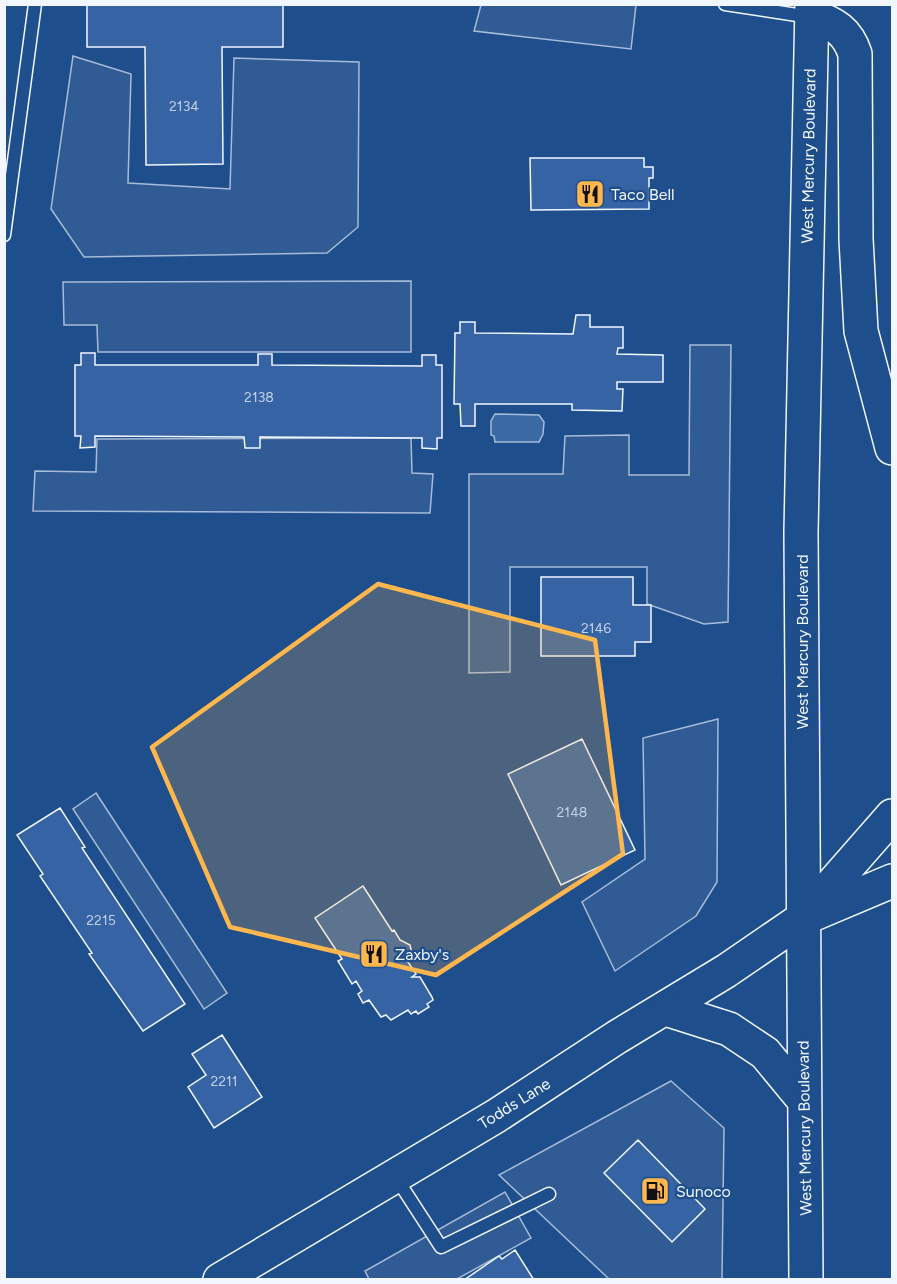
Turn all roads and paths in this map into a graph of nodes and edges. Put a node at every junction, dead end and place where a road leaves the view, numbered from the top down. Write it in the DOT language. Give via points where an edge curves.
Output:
graph roads {
  1 [pos="35,4"];
  2 [pos="726,4"];
  3 [pos="812,11"];
  4 [pos="4,236"];
  5 [pos="892,448"];
  6 [pos="892,816"];
  7 [pos="892,881"];
  8 [pos="802,919"];
  9 [pos="666,1009"];
  10 [pos="803,1099"];
  11 [pos="395,1175"];
  12 [pos="549,1194"];
  13 [pos="220,1280"];
  14 [pos="806,1280"];
  1 -- 4 [label="lane"];
  2 -- 3 [label="lane"];
  3 -- 5 [label="main road" via="846,34 855,54 861,332"];
  3 -- 8 [label="main road, West Mercury Boulevard" via="801,532"];
  6 -- 8 [label="main road"];
  7 -- 8 [label="main road"];
  8 -- 9 [label="main road, Todds Lane"];
  8 -- 10 [label="main road, West Mercury Boulevard"];
  9 -- 10 [label="main road" via="729,1029 765,1053"];
  9 -- 11 [label="main road, Todds Lane"];
  10 -- 14 [label="main road, West Mercury Boulevard"];
  11 -- 12 [label="lane" via="441,1247"];
  11 -- 13 [label="main road, Todds Lane"];
}
